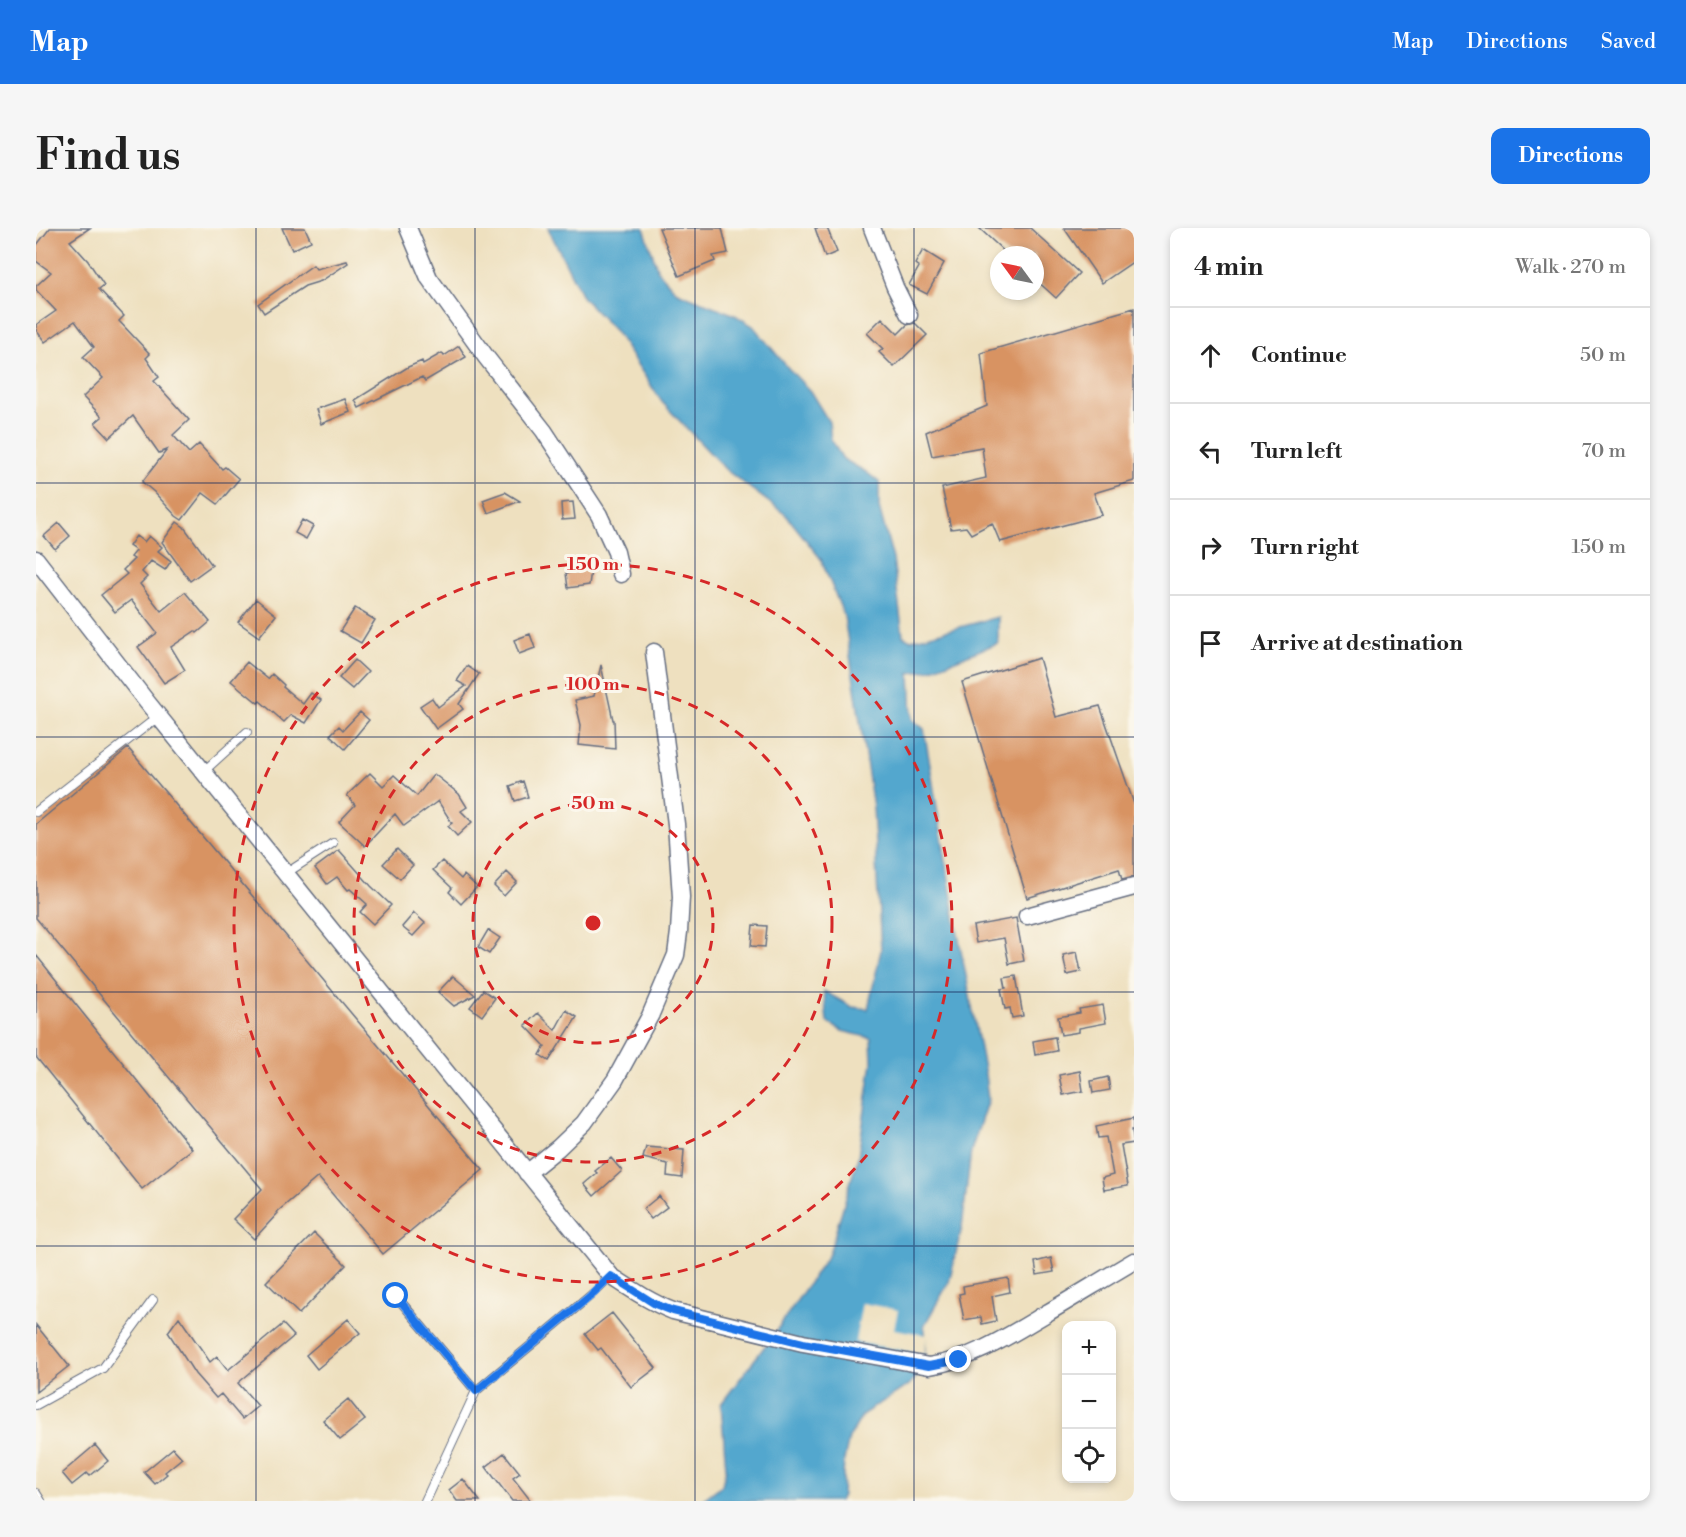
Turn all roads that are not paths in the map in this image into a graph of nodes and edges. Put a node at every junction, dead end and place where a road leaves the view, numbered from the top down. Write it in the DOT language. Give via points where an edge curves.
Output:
graph roads {
  1 [pos="408,228"];
  2 [pos="872,228"];
  3 [pos="909,315"];
  4 [pos="36,559"];
  5 [pos="621,574"];
  6 [pos="654,652"];
  7 [pos="159,716"];
  8 [pos="247,732"];
  9 [pos="203,772"];
  10 [pos="36,812"];
  11 [pos="333,843"];
  12 [pos="285,874"];
  13 [pos="1134,887"];
  14 [pos="1027,916"];
  15 [pos="527,1173"];
  16 [pos="1134,1261"];
  17 [pos="611,1276"];
  18 [pos="396,1296"];
  19 [pos="153,1300"];
  20 [pos="476,1391"];
  21 [pos="36,1405"];
  22 [pos="36,1493"];
  23 [pos="41,1501"];
  24 [pos="424,1501"];
  1 -- 5 [label="street" via="429,278 544,431 599,515 616,552"];
  2 -- 3 [label="street"];
  4 -- 7 [label="street"];
  6 -- 15 [label="street" via="680,876 676,955 650,1016 615,1080 584,1122"];
  7 -- 9 [label="street"];
  7 -- 10 [label="lane"];
  8 -- 9 [label="lane"];
  9 -- 12 [label="street"];
  11 -- 12 [label="lane"];
  12 -- 15 [label="street"];
  13 -- 14 [label="street"];
  15 -- 17 [label="street"];
  16 -- 17 [label="street" via="970,1355 929,1366 803,1343 673,1311"];
  17 -- 20 [label="lane"];
  18 -- 20 [label="lane"];
  19 -- 21 [label="lane" via="103,1368"];
  20 -- 24 [label="lane"];
  22 -- 23 [label="lane"];
}
